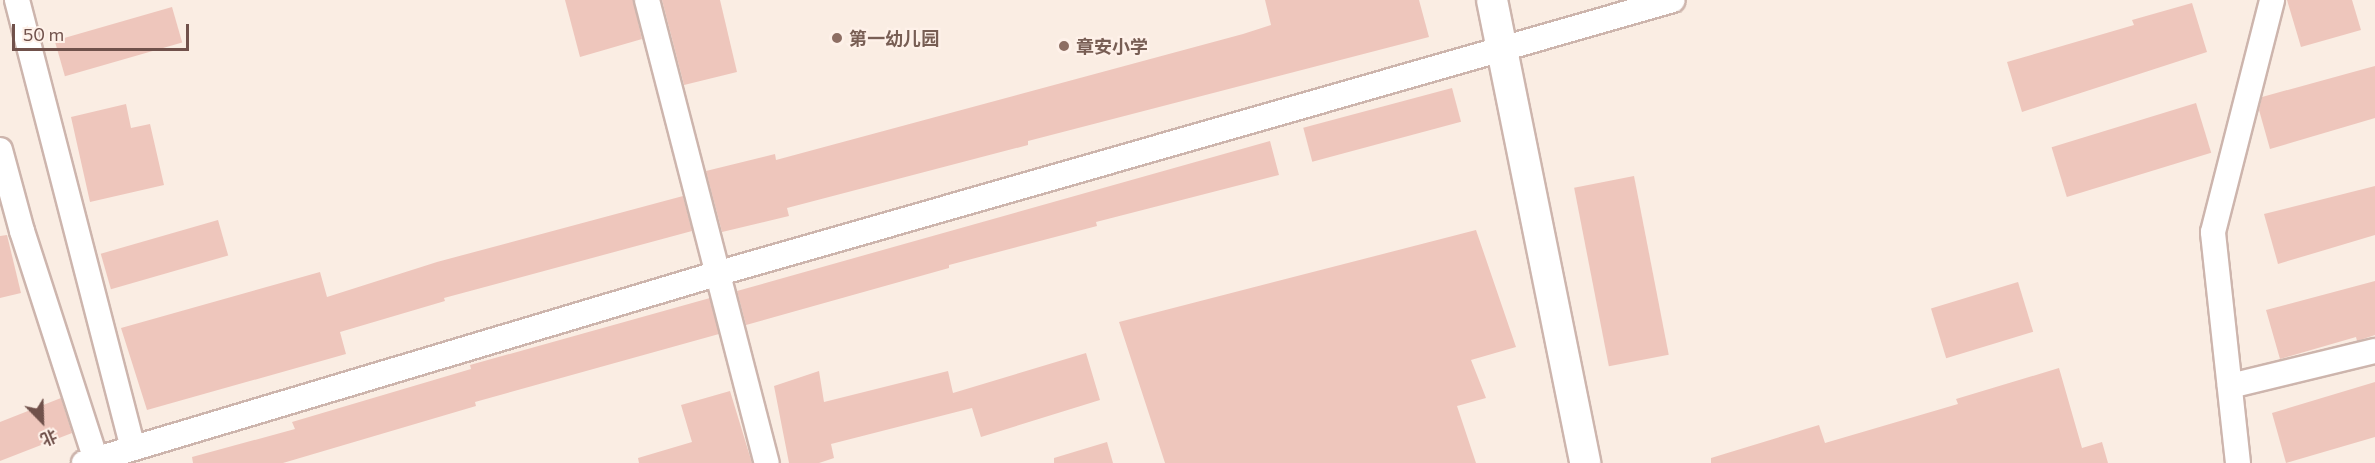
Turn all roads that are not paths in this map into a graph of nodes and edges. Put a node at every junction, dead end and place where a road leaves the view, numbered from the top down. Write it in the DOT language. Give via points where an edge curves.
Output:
graph roads {
  1 [pos="17,0"];
  2 [pos="647,0"];
  3 [pos="1492,0"];
  4 [pos="1673,0"];
  5 [pos="2272,0"];
  6 [pos="1504,47"];
  7 [pos="0,150"];
  8 [pos="716,273"];
  9 [pos="2375,351"];
  10 [pos="2230,386"];
  11 [pos="132,446"];
  12 [pos="92,462"];
  13 [pos="767,463"];
  14 [pos="1585,463"];
  15 [pos="2238,463"];
  1 -- 11 [label="street"];
  2 -- 8 [label="street"];
  3 -- 6 [label="street"];
  4 -- 6 [label="street"];
  5 -- 10 [label="street" via="2213,232"];
  6 -- 8 [label="street"];
  6 -- 14 [label="street"];
  7 -- 12 [label="street"];
  8 -- 11 [label="street"];
  8 -- 13 [label="street"];
  9 -- 10 [label="street"];
  10 -- 15 [label="street"];
  11 -- 12 [label="street"];
}
